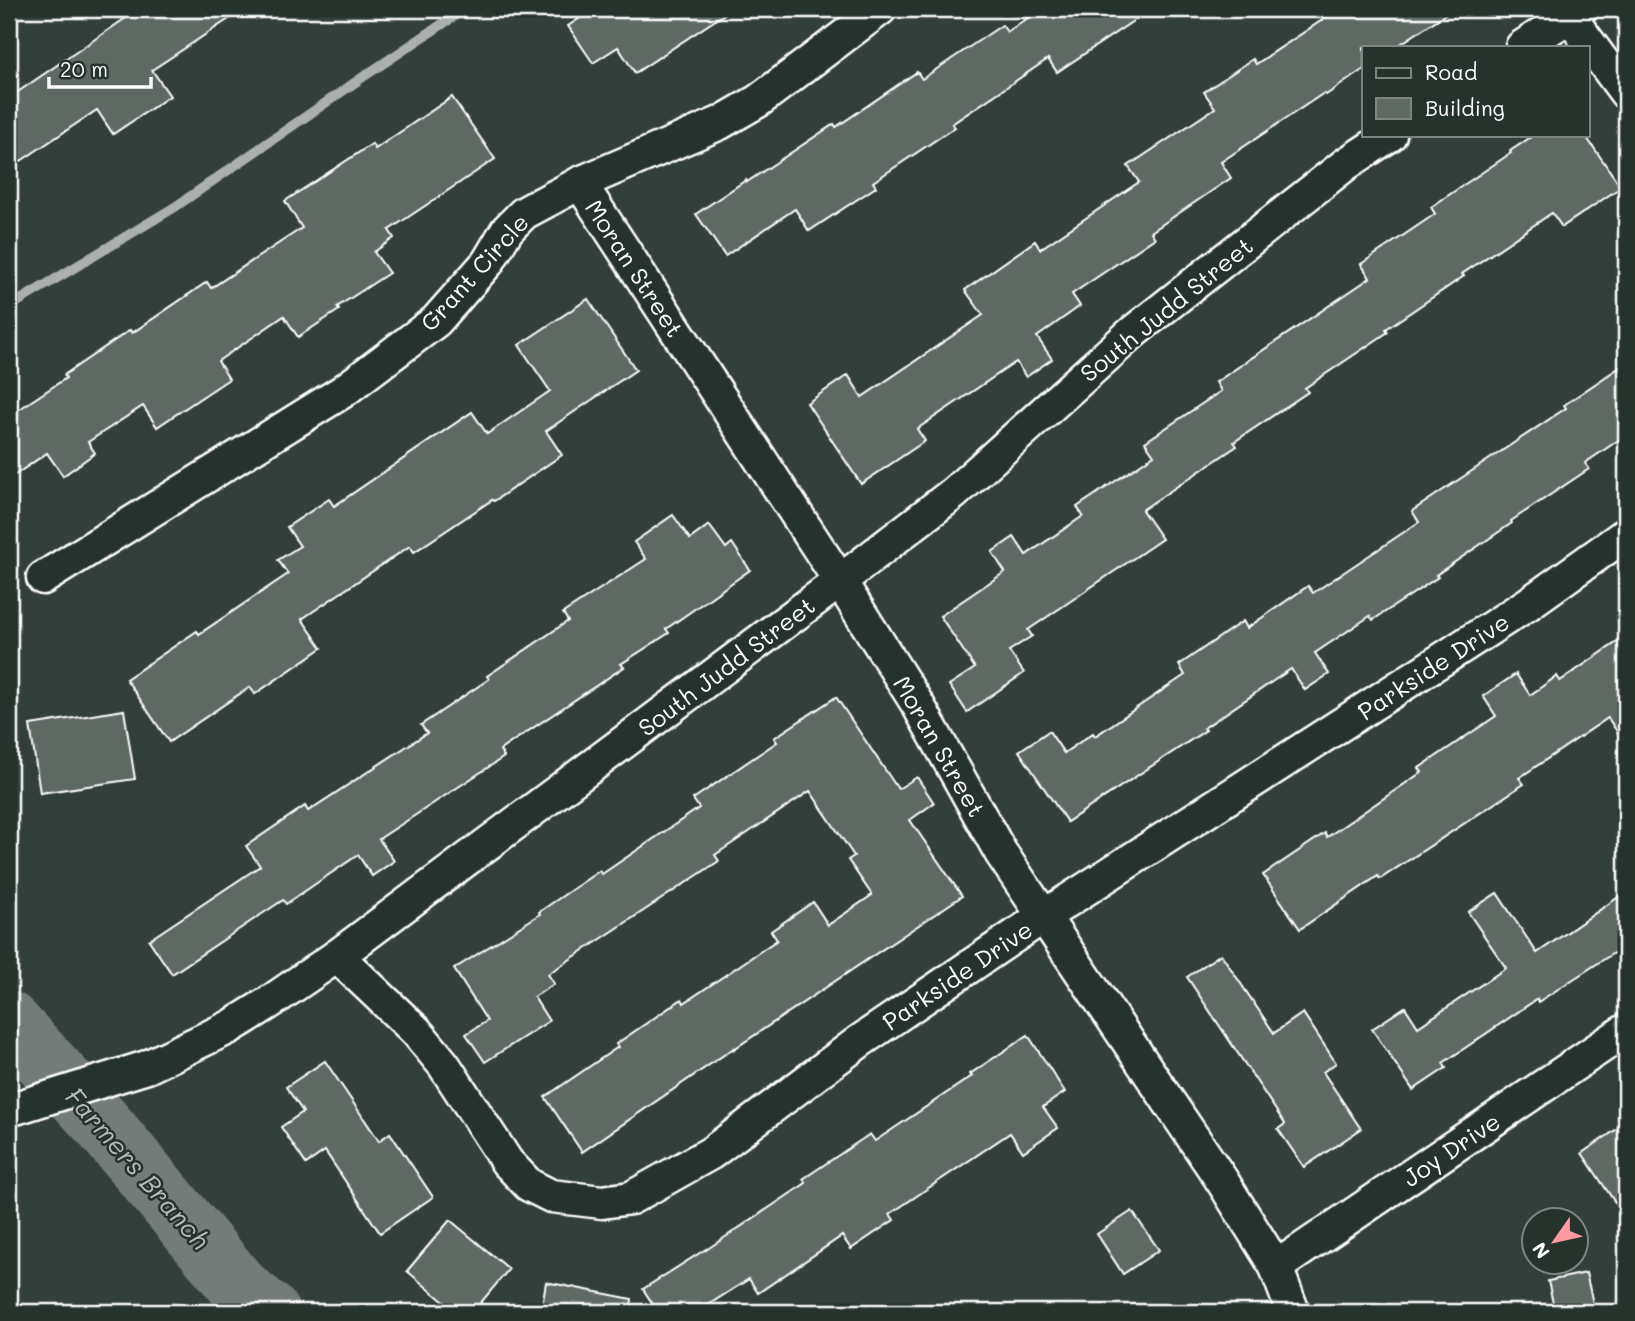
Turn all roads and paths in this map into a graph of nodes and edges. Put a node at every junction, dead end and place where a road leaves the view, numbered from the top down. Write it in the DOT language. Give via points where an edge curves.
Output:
graph roads {
  1 [pos="880,9"];
  2 [pos="1571,11"];
  3 [pos="1523,46"];
  4 [pos="1626,93"];
  5 [pos="1388,136"];
  6 [pos="580,183"];
  7 [pos="1626,534"];
  8 [pos="43,578"];
  9 [pos="840,581"];
  10 [pos="1044,916"];
  11 [pos="337,956"];
  12 [pos="1626,1030"];
  13 [pos="16,1107"];
  14 [pos="1276,1268"];
  15 [pos="1293,1312"];
  1 -- 6 [label="street, Grant Circle" via="758,101 720,123"];
  2 -- 3 [label="street"];
  2 -- 4 [label="street"];
  5 -- 9 [label="street, South Judd Street" via="1346,164 1133,332 954,493"];
  6 -- 8 [label="street, Grant Circle" via="524,213 436,321 342,392"];
  6 -- 9 [label="street, Moran Street"];
  7 -- 10 [label="street, Parkside Drive" via="1528,604"];
  9 -- 10 [label="street, Moran Street" via="918,705 1001,853"];
  9 -- 11 [label="street, South Judd Street"];
  10 -- 11 [label="street, Parkside Drive" via="860,1041 711,1153 631,1198 602,1202 551,1196 529,1185 507,1162 444,1065 416,1031"];
  10 -- 14 [label="street, Moran Street"];
  11 -- 13 [label="street, South Judd Street" via="230,1027 147,1068"];
  12 -- 14 [label="street, Joy Drive"];
  14 -- 15 [label="street, Moran Street"];
}
